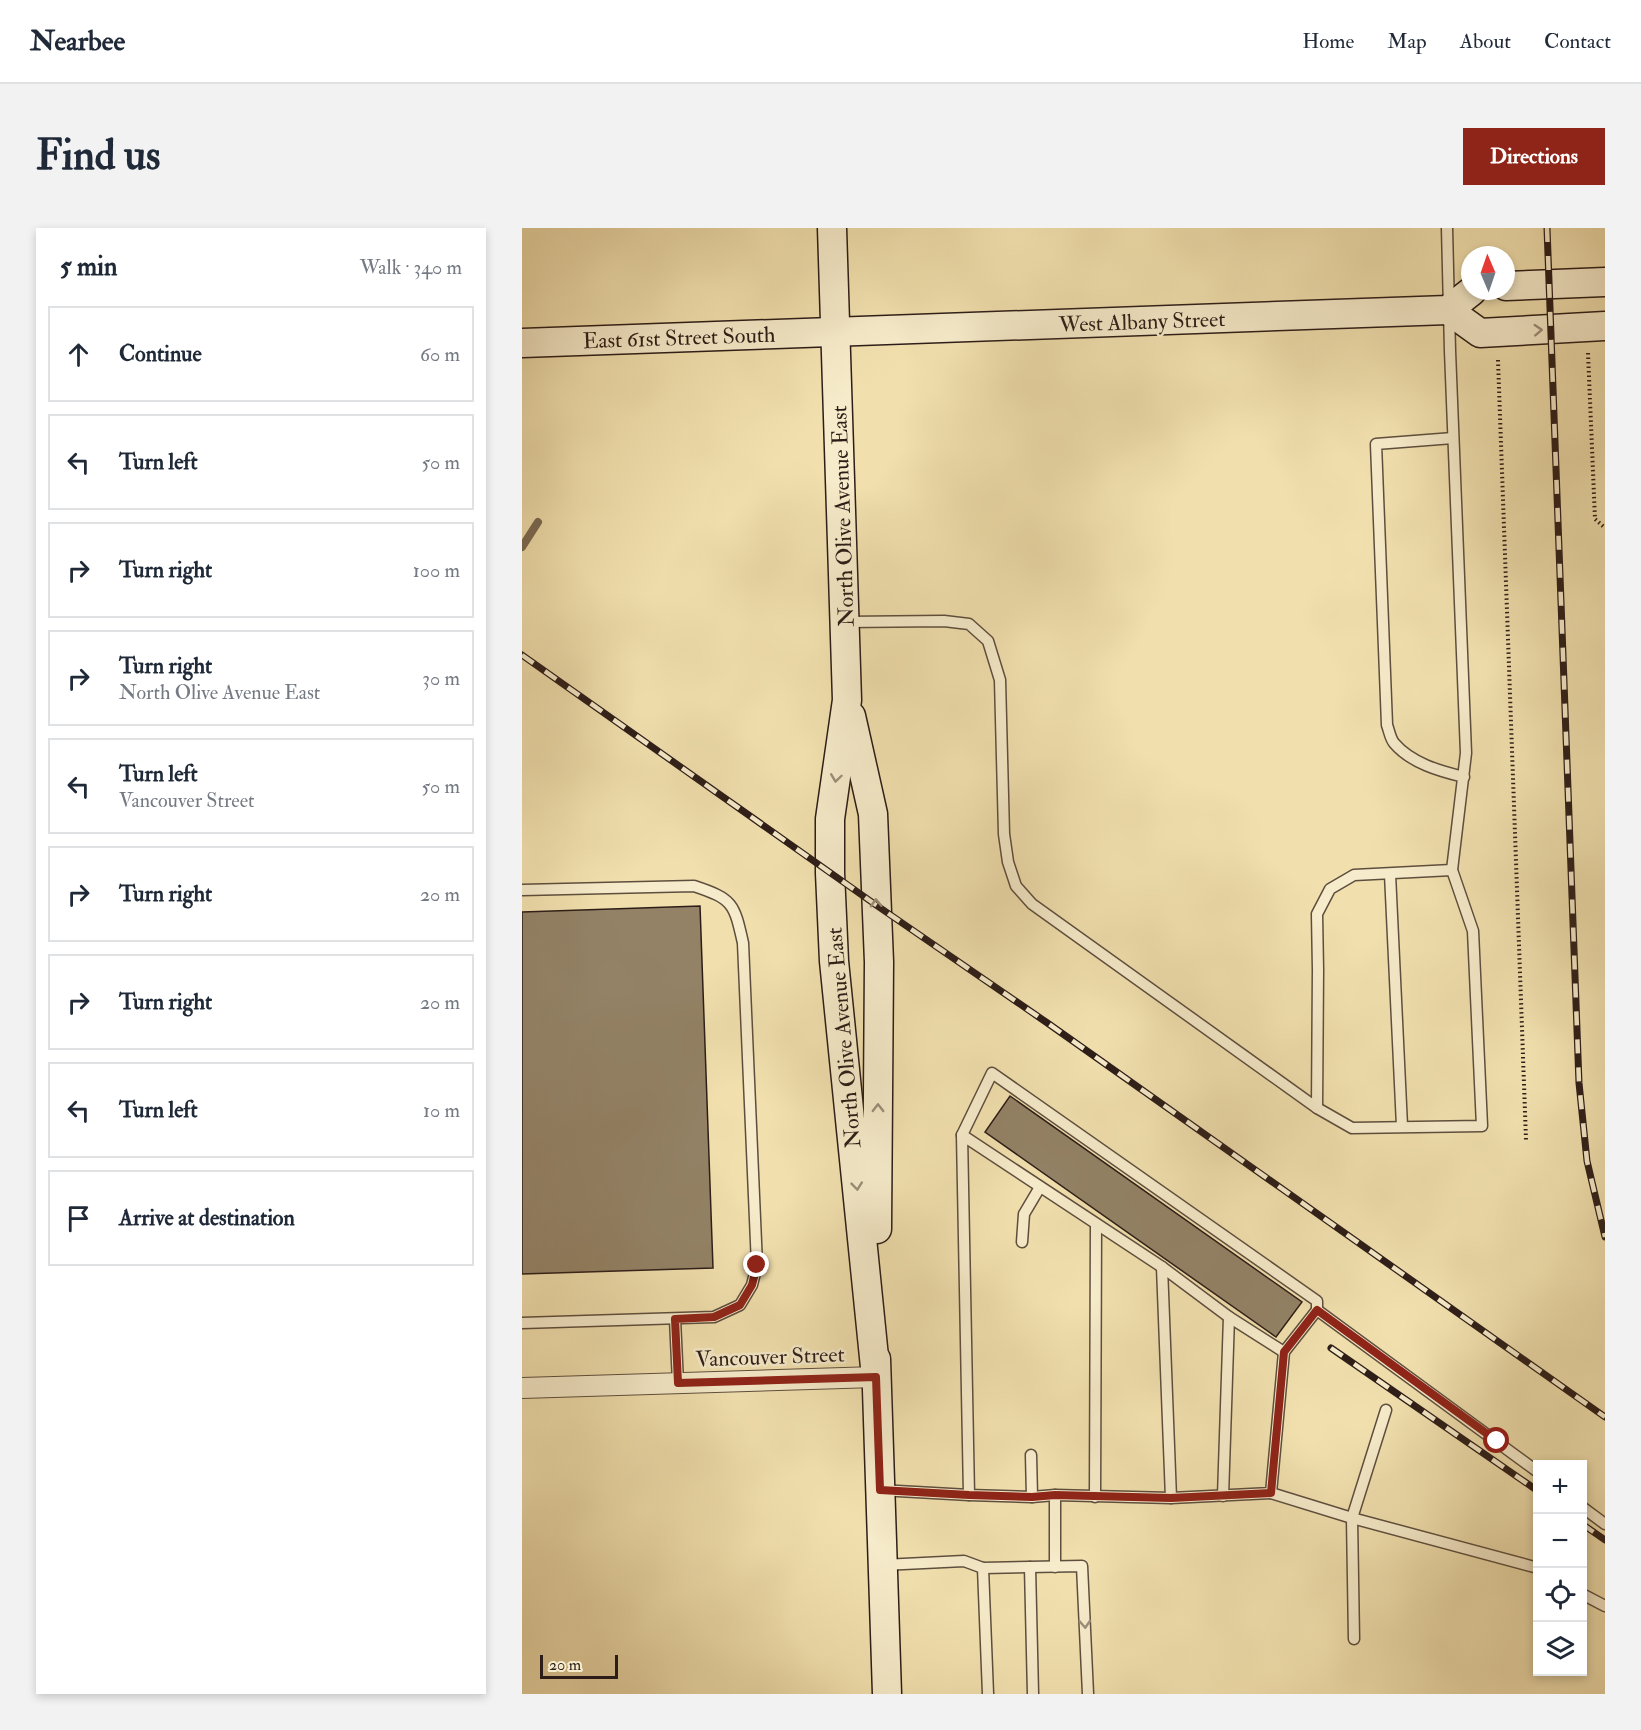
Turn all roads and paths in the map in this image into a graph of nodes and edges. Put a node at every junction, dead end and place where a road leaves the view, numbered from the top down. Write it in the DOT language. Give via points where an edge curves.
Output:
graph roads {
  1 [pos="832,228"];
  2 [pos="1447,228"];
  3 [pos="1605,282"];
  4 [pos="1515,286"];
  5 [pos="1461,300"];
  6 [pos="1448,310"];
  7 [pos="836,332"];
  8 [pos="1596,336"];
  9 [pos="522,343"];
  10 [pos="1498,350"];
  11 [pos="1453,438"];
  12 [pos="1605,528"];
  13 [pos="845,622"];
  14 [pos="847,700"];
  15 [pos="1464,777"];
  16 [pos="1452,870"];
  17 [pos="1390,874"];
  18 [pos="522,890"];
  19 [pos="1317,1108"];
  20 [pos="1402,1126"];
  21 [pos="962,1136"];
  22 [pos="1526,1140"];
  23 [pos="1040,1187"];
  24 [pos="1096,1225"];
  25 [pos="1022,1242"];
  26 [pos="1162,1268"];
  27 [pos="1317,1310"];
  28 [pos="1229,1317"];
  29 [pos="675,1319"];
  30 [pos="522,1323"];
  31 [pos="1284,1352"];
  32 [pos="876,1377"];
  33 [pos="678,1383"];
  34 [pos="522,1388"];
  35 [pos="1386,1410"];
  36 [pos="1031,1455"];
  37 [pos="1533,1468"];
  38 [pos="880,1490"];
  39 [pos="1271,1493"];
  40 [pos="969,1495"];
  41 [pos="1055,1495"];
  42 [pos="1223,1496"];
  43 [pos="1032,1497"];
  44 [pos="1095,1497"];
  45 [pos="1171,1498"];
  46 [pos="1587,1511"];
  47 [pos="1352,1518"];
  48 [pos="1605,1524"];
  49 [pos="883,1565"];
  50 [pos="1533,1566"];
  51 [pos="1030,1567"];
  52 [pos="1055,1567"];
  53 [pos="983,1568"];
  54 [pos="1587,1597"];
  55 [pos="1605,1606"];
  56 [pos="1354,1639"];
  57 [pos="887,1694"];
  58 [pos="988,1694"];
  59 [pos="1033,1694"];
  60 [pos="1088,1694"];
  1 -- 7 [label="street, North Olive Avenue East"];
  2 -- 6 [label="lane"];
  3 -- 4 [label="street"];
  5 -- 6 [label="street"];
  6 -- 7 [label="street, West Albany Street"];
  6 -- 8 [label="street, one-way" via="1480,333"];
  6 -- 11 [label="lane"];
  7 -- 9 [label="street, East 61st Street South"];
  7 -- 13 [label="street, North Olive Avenue East"];
  8 -- 12 [label="path" via="1595,519"];
  10 -- 22 [label="path"];
  11 -- 15 [label="lane"];
  11 -- 15 [label="lane" via="1376,444 1387,725 1393,741 1407,755 1434,769"];
  13 -- 14 [label="street, North Olive Avenue East"];
  13 -- 19 [label="lane" via="969,624 988,641 1000,680 1004,834 1016,886 1032,904"];
  32 -- 14 [label="street, North Olive Avenue East, one-way" via="879,962 873,814"];
  14 -- 32 [label="street, North Olive Avenue East, one-way" via="830,819 830,873 834,961"];
  15 -- 16 [label="lane"];
  16 -- 17 [label="lane"];
  16 -- 20 [label="lane" via="1473,931 1482,1126"];
  17 -- 19 [label="lane" via="1354,875 1330,889 1317,915"];
  17 -- 20 [label="lane"];
  18 -- 29 [label="lane" via="694,886 720,895 736,911 743,943 757,1265 752,1285 740,1305 714,1317"];
  19 -- 20 [label="lane" via="1352,1128"];
  21 -- 23 [label="lane"];
  21 -- 27 [label="lane" via="992,1073 1317,1300"];
  21 -- 40 [label="lane"];
  23 -- 24 [label="lane"];
  23 -- 25 [label="lane" via="1024,1214"];
  24 -- 26 [label="lane"];
  24 -- 44 [label="lane"];
  26 -- 28 [label="lane"];
  26 -- 45 [label="lane"];
  27 -- 31 [label="lane"];
  27 -- 37 [label="lane"];
  28 -- 31 [label="lane"];
  28 -- 42 [label="lane"];
  29 -- 30 [label="lane"];
  29 -- 33 [label="lane"];
  31 -- 39 [label="lane"];
  32 -- 33 [label="street, Vancouver Street"];
  32 -- 38 [label="street, North Olive Avenue East"];
  33 -- 34 [label="street, Vancouver Street"];
  35 -- 47 [label="lane"];
  36 -- 43 [label="lane"];
  38 -- 40 [label="lane"];
  38 -- 49 [label="street, North Olive Avenue East"];
  39 -- 42 [label="lane"];
  39 -- 47 [label="lane"];
  40 -- 43 [label="lane"];
  41 -- 43 [label="lane"];
  41 -- 44 [label="lane"];
  41 -- 52 [label="lane"];
  42 -- 45 [label="lane"];
  44 -- 45 [label="lane"];
  46 -- 48 [label="lane"];
  47 -- 50 [label="lane"];
  47 -- 56 [label="lane"];
  49 -- 53 [label="lane" via="964,1561"];
  49 -- 57 [label="street, North Olive Avenue East"];
  51 -- 52 [label="lane"];
  51 -- 53 [label="lane"];
  51 -- 59 [label="lane"];
  52 -- 60 [label="lane, one-way" via="1082,1566"];
  53 -- 58 [label="lane"];
  54 -- 55 [label="lane"];
}
